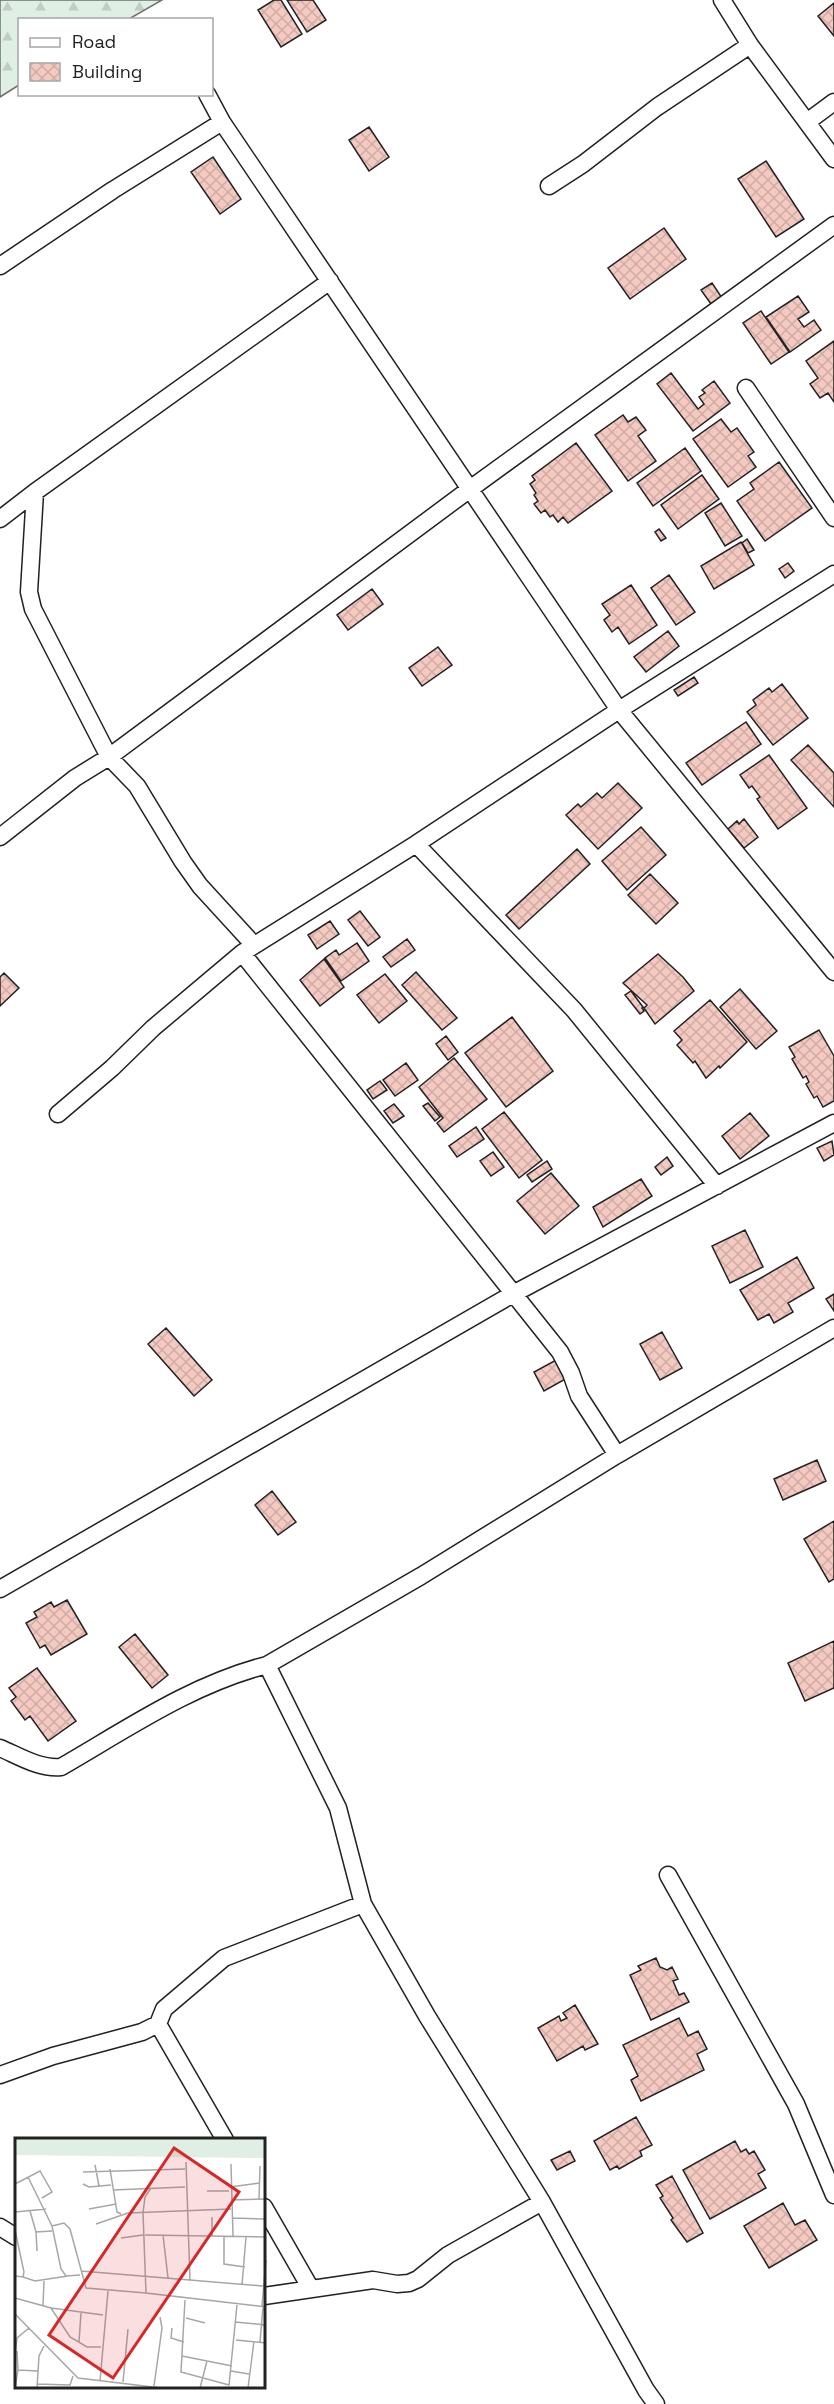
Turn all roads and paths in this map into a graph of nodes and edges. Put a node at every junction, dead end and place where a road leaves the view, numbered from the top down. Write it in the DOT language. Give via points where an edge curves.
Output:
graph roads {
  1 [pos="726,2"];
  2 [pos="750,45"];
  3 [pos="208,96"];
  4 [pos="834,102"];
  5 [pos="222,122"];
  6 [pos="807,122"];
  7 [pos="834,159"];
  8 [pos="549,186"];
  9 [pos="834,225"];
  10 [pos="0,266"];
  11 [pos="330,281"];
  12 [pos="746,388"];
  13 [pos="470,489"];
  14 [pos="35,492"];
  15 [pos="834,518"];
  16 [pos="0,519"];
  17 [pos="834,574"];
  18 [pos="618,710"];
  19 [pos="109,757"];
  20 [pos="0,837"];
  21 [pos="416,844"];
  22 [pos="248,949"];
  23 [pos="834,972"];
  24 [pos="58,1114"];
  25 [pos="834,1123"];
  26 [pos="717,1186"];
  27 [pos="513,1294"];
  28 [pos="834,1328"];
  29 [pos="617,1455"];
  30 [pos="0,1589"];
  31 [pos="267,1665"];
  32 [pos="0,1748"];
  33 [pos="668,1875"];
  34 [pos="363,1904"];
  35 [pos="158,2024"];
  36 [pos="0,2075"];
  37 [pos="224,2138"];
  38 [pos="834,2195"];
  39 [pos="542,2202"];
  40 [pos="266,2211"];
  41 [pos="0,2227"];
  42 [pos="15,2236"];
  43 [pos="311,2289"];
  44 [pos="266,2296"];
  45 [pos="656,2404"];
  1 -- 2 [label="street"];
  2 -- 6 [label="street"];
  2 -- 8 [label="street"];
  3 -- 5 [label="street"];
  4 -- 6 [label="street"];
  5 -- 10 [label="street"];
  5 -- 11 [label="street"];
  6 -- 7 [label="street"];
  9 -- 13 [label="street"];
  11 -- 13 [label="street"];
  11 -- 14 [label="street"];
  12 -- 15 [label="street"];
  13 -- 18 [label="street"];
  13 -- 19 [label="street"];
  14 -- 16 [label="street"];
  14 -- 19 [label="street" via="29,592 33,609"];
  17 -- 18 [label="street"];
  18 -- 21 [label="street"];
  18 -- 23 [label="street"];
  19 -- 20 [label="street" via="75,778"];
  19 -- 22 [label="street" via="137,786 183,862"];
  21 -- 22 [label="street"];
  21 -- 26 [label="street" via="574,1010"];
  22 -- 24 [label="street"];
  22 -- 27 [label="street"];
  25 -- 26 [label="street"];
  26 -- 27 [label="street"];
  27 -- 29 [label="street" via="560,1352 579,1396"];
  27 -- 30 [label="street"];
  28 -- 29 [label="street"];
  29 -- 31 [label="street" via="422,1576"];
  31 -- 32 [label="street" via="243,1671 170,1703 61,1767 37,1764"];
  31 -- 34 [label="street" via="338,1808"];
  33 -- 38 [label="street" via="796,2104"];
  34 -- 35 [label="street" via="224,1958 164,2009"];
  34 -- 39 [label="street"];
  35 -- 36 [label="street"];
  35 -- 37 [label="street"];
  39 -- 43 [label="street" via="448,2255 409,2283 374,2280"];
  39 -- 45 [label="street"];
  40 -- 43 [label="street"];
  41 -- 42 [label="street"];
  43 -- 44 [label="street"];
}
